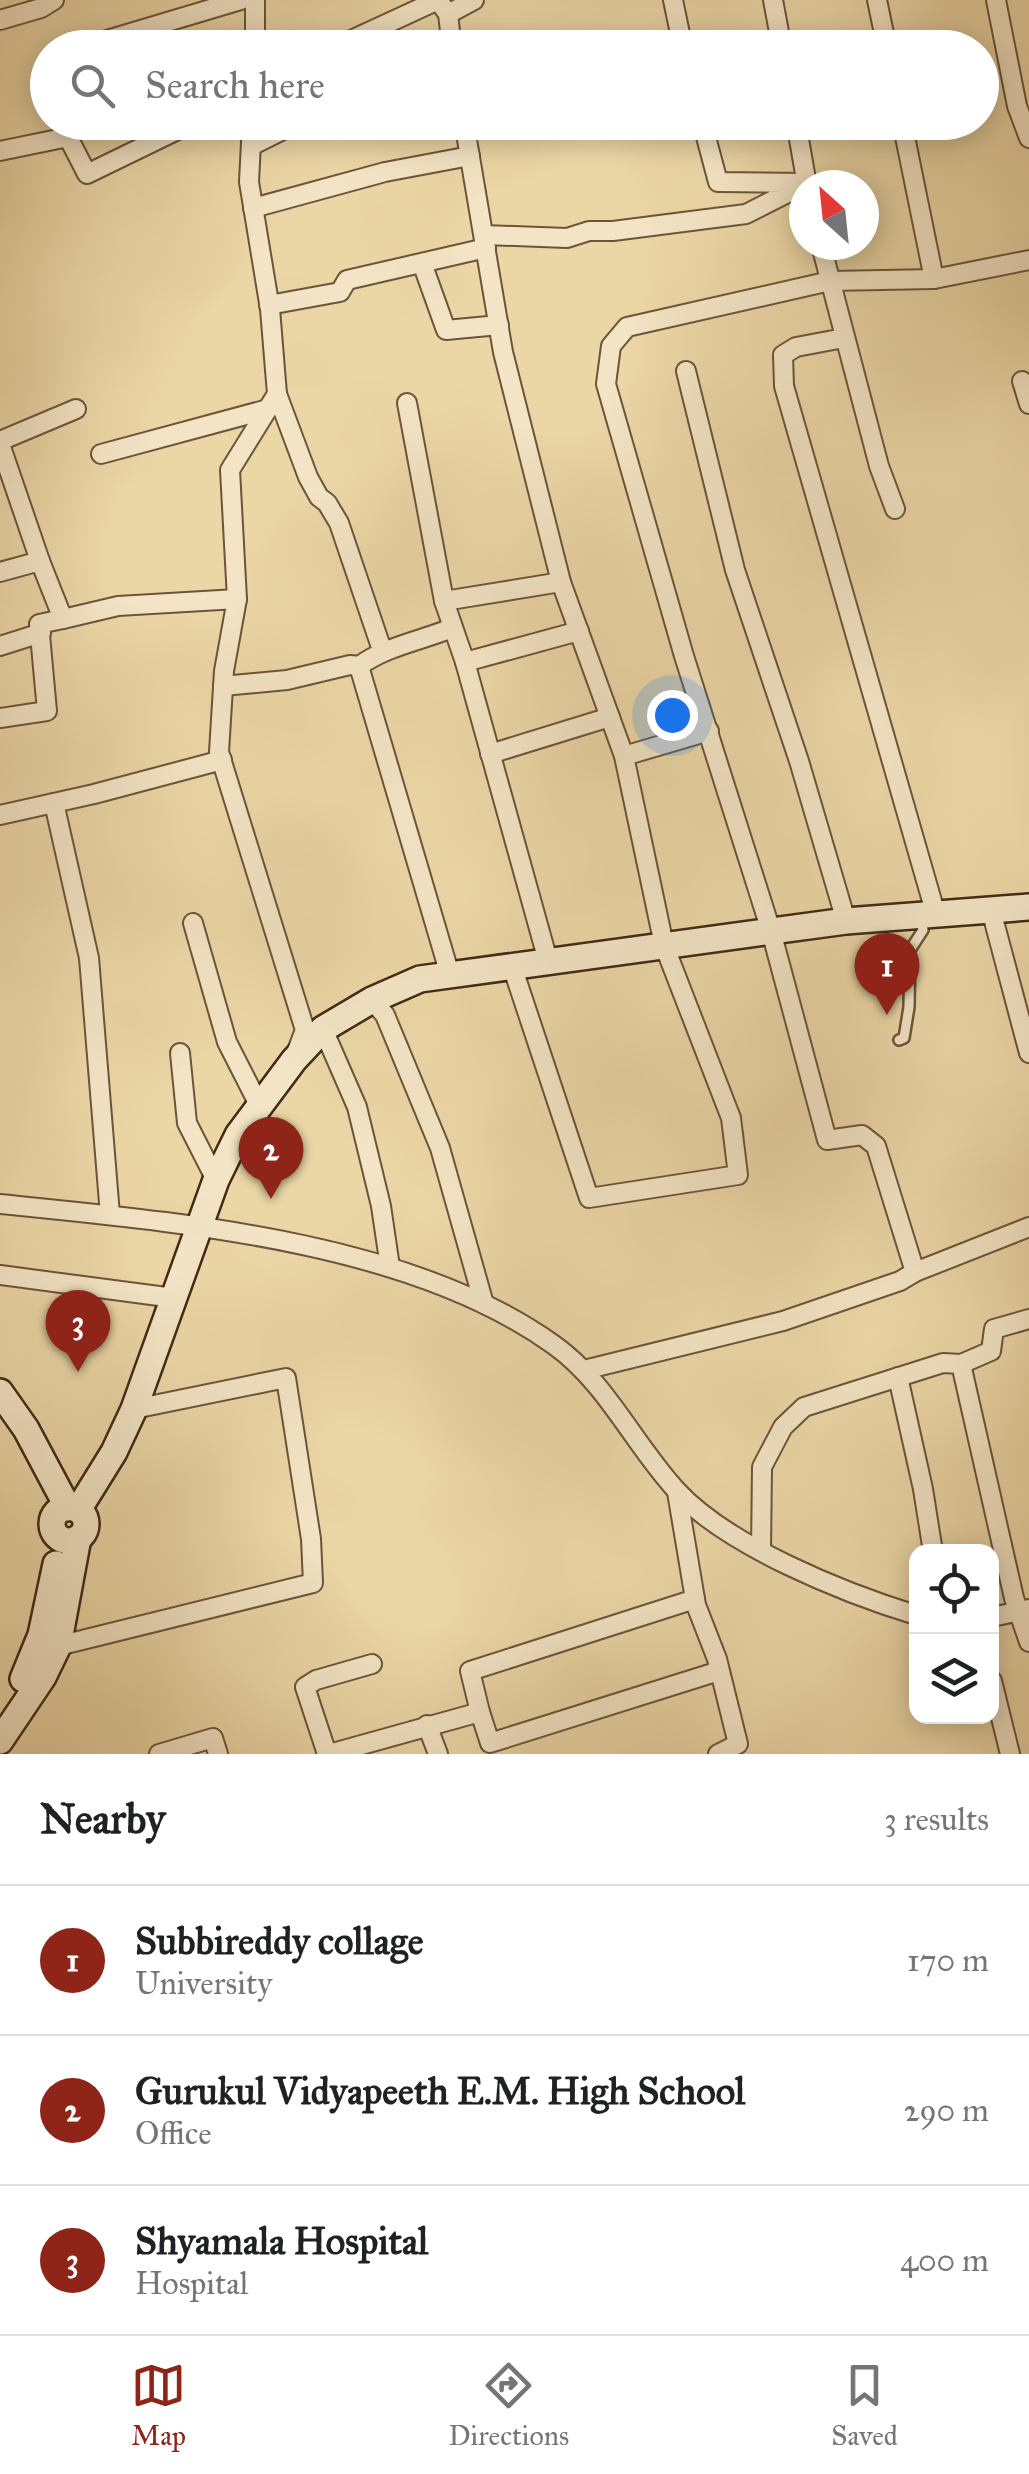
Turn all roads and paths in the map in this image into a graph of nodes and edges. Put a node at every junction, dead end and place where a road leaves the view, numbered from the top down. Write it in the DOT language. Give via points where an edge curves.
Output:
graph roads {
  1 [pos="54,0"];
  2 [pos="241,0"];
  3 [pos="255,0"];
  4 [pos="474,0"];
  5 [pos="674,0"];
  6 [pos="773,0"];
  7 [pos="877,0"];
  8 [pos="996,0"];
  9 [pos="448,14"];
  10 [pos="0,20"];
  11 [pos="140,30"];
  12 [pos="255,30"];
  13 [pos="373,30"];
  14 [pos="450,30"];
  15 [pos="680,30"];
  16 [pos="778,30"];
  17 [pos="883,30"];
  18 [pos="1029,138"];
  19 [pos="53,140"];
  20 [pos="70,140"];
  21 [pos="157,140"];
  22 [pos="251,140"];
  23 [pos="263,140"];
  24 [pos="467,140"];
  25 [pos="707,140"];
  26 [pos="799,140"];
  27 [pos="906,140"];
  28 [pos="251,146"];
  29 [pos="0,151"];
  30 [pos="470,156"];
  31 [pos="805,170"];
  32 [pos="789,184"];
  33 [pos="789,193"];
  34 [pos="253,208"];
  35 [pos="485,241"];
  36 [pos="825,260"];
  37 [pos="1029,260"];
  38 [pos="422,263"];
  39 [pos="934,279"];
  40 [pos="830,281"];
  41 [pos="270,304"];
  42 [pos="498,325"];
  43 [pos="844,338"];
  44 [pos="686,371"];
  45 [pos="1022,381"];
  46 [pos="273,401"];
  47 [pos="407,402"];
  48 [pos="1029,404"];
  49 [pos="76,409"];
  50 [pos="0,442"];
  51 [pos="101,454"];
  52 [pos="4,471"];
  53 [pos="895,509"];
  54 [pos="40,561"];
  55 [pos="0,572"];
  56 [pos="561,582"];
  57 [pos="237,599"];
  58 [pos="444,601"];
  59 [pos="63,619"];
  60 [pos="452,628"];
  61 [pos="579,631"];
  62 [pos="41,633"];
  63 [pos="0,646"];
  64 [pos="382,650"];
  65 [pos="465,662"];
  66 [pos="359,666"];
  67 [pos="223,686"];
  68 [pos="610,717"];
  69 [pos="0,718"];
  70 [pos="709,731"];
  71 [pos="490,754"];
  72 [pos="624,756"];
  73 [pos="222,760"];
  74 [pos="54,803"];
  75 [pos="0,815"];
  76 [pos="1029,908"];
  77 [pos="991,910"];
  78 [pos="928,915"];
  79 [pos="846,921"];
  80 [pos="193,923"];
  81 [pos="771,931"];
  82 [pos="664,945"];
  83 [pos="548,961"];
  84 [pos="512,966"];
  85 [pos="450,975"];
  86 [pos="372,1000"];
  87 [pos="323,1029"];
  88 [pos="899,1040"];
  89 [pos="180,1054"];
  90 [pos="1029,1054"];
  91 [pos="294,1060"];
  92 [pos="259,1105"];
  93 [pos="216,1180"];
  94 [pos="0,1204"];
  95 [pos="110,1215"];
  96 [pos="1029,1226"];
  97 [pos="199,1228"];
  98 [pos="390,1267"];
  99 [pos="915,1272"];
  100 [pos="0,1275"];
  101 [pos="174,1298"];
  102 [pos="484,1304"];
  103 [pos="1029,1319"];
  104 [pos="961,1364"];
  105 [pos="584,1370"];
  106 [pos="898,1377"];
  107 [pos="2,1404"];
  108 [pos="134,1410"];
  109 [pos="678,1492"];
  110 [pos="67,1511"];
  111 [pos="70,1539"];
  112 [pos="931,1544"];
  113 [pos="761,1551"];
  114 [pos="695,1600"];
  115 [pos="1024,1610"];
  116 [pos="909,1612"];
  117 [pos="999,1615"];
  118 [pos="1029,1642"];
  119 [pos="58,1646"];
  120 [pos="372,1664"];
  121 [pos="719,1671"];
  122 [pos="999,1709"];
  123 [pos="480,1712"];
  124 [pos="0,1718"];
  125 [pos="427,1725"];
  126 [pos="0,1742"];
  127 [pos="726,1752"];
  128 [pos="160,1754"];
  129 [pos="218,1754"];
  130 [pos="328,1754"];
  131 [pos="438,1754"];
  132 [pos="1010,1754"];
  1 -- 10 [label="street"];
  2 -- 11 [label="street"];
  3 -- 12 [label="street"];
  4 -- 9 [label="street"];
  5 -- 15 [label="street"];
  6 -- 16 [label="street"];
  7 -- 17 [label="street"];
  8 -- 18 [label="street"];
  9 -- 13 [label="street" via="438,0"];
  9 -- 14 [label="street"];
  19 -- 29 [label="street"];
  20 -- 21 [label="street" via="87,174"];
  22 -- 28 [label="street"];
  23 -- 28 [label="street"];
  24 -- 30 [label="street"];
  25 -- 32 [label="street" via="718,182"];
  26 -- 31 [label="street"];
  27 -- 39 [label="street"];
  28 -- 34 [label="street"];
  30 -- 34 [label="street"];
  30 -- 35 [label="street"];
  33 -- 35 [label="street" via="746,214 589,230 567,238"];
  34 -- 41 [label="street"];
  35 -- 38 [label="street"];
  35 -- 42 [label="street"];
  36 -- 40 [label="street"];
  37 -- 39 [label="street"];
  38 -- 41 [label="street" via="348,280 340,292"];
  38 -- 42 [label="street" via="446,330"];
  39 -- 40 [label="street"];
  40 -- 43 [label="street"];
  40 -- 70 [label="street" via="627,328 611,346 606,384"];
  41 -- 46 [label="street"];
  42 -- 56 [label="street"];
  43 -- 53 [label="street"];
  43 -- 78 [label="street" via="796,347 783,356 782,368"];
  44 -- 79 [label="street" via="736,570"];
  45 -- 48 [label="street"];
  46 -- 51 [label="street"];
  46 -- 57 [label="street" via="230,470"];
  46 -- 64 [label="street" via="308,477 339,524"];
  47 -- 58 [label="street"];
  49 -- 50 [label="street"];
  50 -- 52 [label="street"];
  52 -- 54 [label="street"];
  54 -- 55 [label="street"];
  54 -- 59 [label="street"];
  56 -- 58 [label="street"];
  56 -- 61 [label="street"];
  57 -- 59 [label="street" via="118,606"];
  57 -- 67 [label="street"];
  58 -- 60 [label="street"];
  59 -- 62 [label="street" via="39,624"];
  60 -- 64 [label="street"];
  60 -- 65 [label="street"];
  61 -- 65 [label="street"];
  61 -- 68 [label="street"];
  62 -- 63 [label="street"];
  62 -- 69 [label="street" via="47,711"];
  64 -- 66 [label="street"];
  65 -- 71 [label="street"];
  66 -- 67 [label="street"];
  66 -- 85 [label="street"];
  67 -- 73 [label="street"];
  68 -- 71 [label="street"];
  68 -- 72 [label="street"];
  70 -- 72 [label="street"];
  70 -- 81 [label="street"];
  71 -- 83 [label="street"];
  72 -- 82 [label="street"];
  73 -- 74 [label="street"];
  73 -- 91 [label="street" via="305,1030"];
  74 -- 75 [label="street"];
  74 -- 95 [label="street" via="89,958"];
  76 -- 77 [label="main road"];
  77 -- 78 [label="main road"];
  77 -- 90 [label="street"];
  78 -- 79 [label="main road"];
  78 -- 88 [label="lane" via="910,950 906,1029"];
  79 -- 81 [label="main road"];
  80 -- 92 [label="street" via="227,1042"];
  81 -- 82 [label="main road"];
  81 -- 99 [label="street" via="827,1140 862,1135 876,1146"];
  82 -- 83 [label="main road"];
  82 -- 84 [label="street" via="732,1118 738,1175 589,1198"];
  83 -- 84 [label="main road"];
  84 -- 85 [label="main road"];
  85 -- 86 [label="main road" via="420,979"];
  86 -- 87 [label="main road"];
  86 -- 102 [label="street" via="385,1015 440,1148"];
  87 -- 91 [label="main road"];
  87 -- 98 [label="street" via="356,1107"];
  89 -- 93 [label="street" via="187,1123"];
  91 -- 92 [label="main road"];
  92 -- 93 [label="main road"];
  93 -- 97 [label="main road"];
  94 -- 95 [label="street"];
  95 -- 97 [label="street"];
  96 -- 99 [label="street"];
  97 -- 98 [label="street"];
  97 -- 101 [label="main road"];
  98 -- 102 [label="street"];
  99 -- 105 [label="street" via="784,1321"];
  100 -- 101 [label="street"];
  101 -- 108 [label="main road"];
  102 -- 105 [label="street"];
  103 -- 104 [label="street" via="994,1329 991,1351"];
  104 -- 106 [label="street"];
  104 -- 115 [label="street" via="984,1474"];
  105 -- 109 [label="street"];
  106 -- 112 [label="street"];
  106 -- 113 [label="street" via="804,1408 783,1427 762,1467"];
  107 -- 110 [label="main road"];
  108 -- 110 [label="main road" via="114,1452"];
  108 -- 119 [label="street" via="286,1378 313,1583"];
  109 -- 113 [label="street"];
  109 -- 114 [label="street"];
  110 -- 111 [label="main road" via="52,1526"];
  111 -- 119 [label="main road"];
  111 -- 124 [label="main road" via="34,1658"];
  113 -- 116 [label="street"];
  114 -- 121 [label="street"];
  114 -- 123 [label="street" via="470,1671"];
  115 -- 117 [label="street"];
  115 -- 118 [label="street"];
  119 -- 126 [label="main road"];
  120 -- 130 [label="street" via="305,1687"];
  121 -- 123 [label="street" via="490,1743"];
  121 -- 127 [label="street" via="738,1744"];
  122 -- 132 [label="street"];
  123 -- 125 [label="street"];
  125 -- 130 [label="street"];
  125 -- 131 [label="street"];
  128 -- 129 [label="street" via="213,1738"];
}
